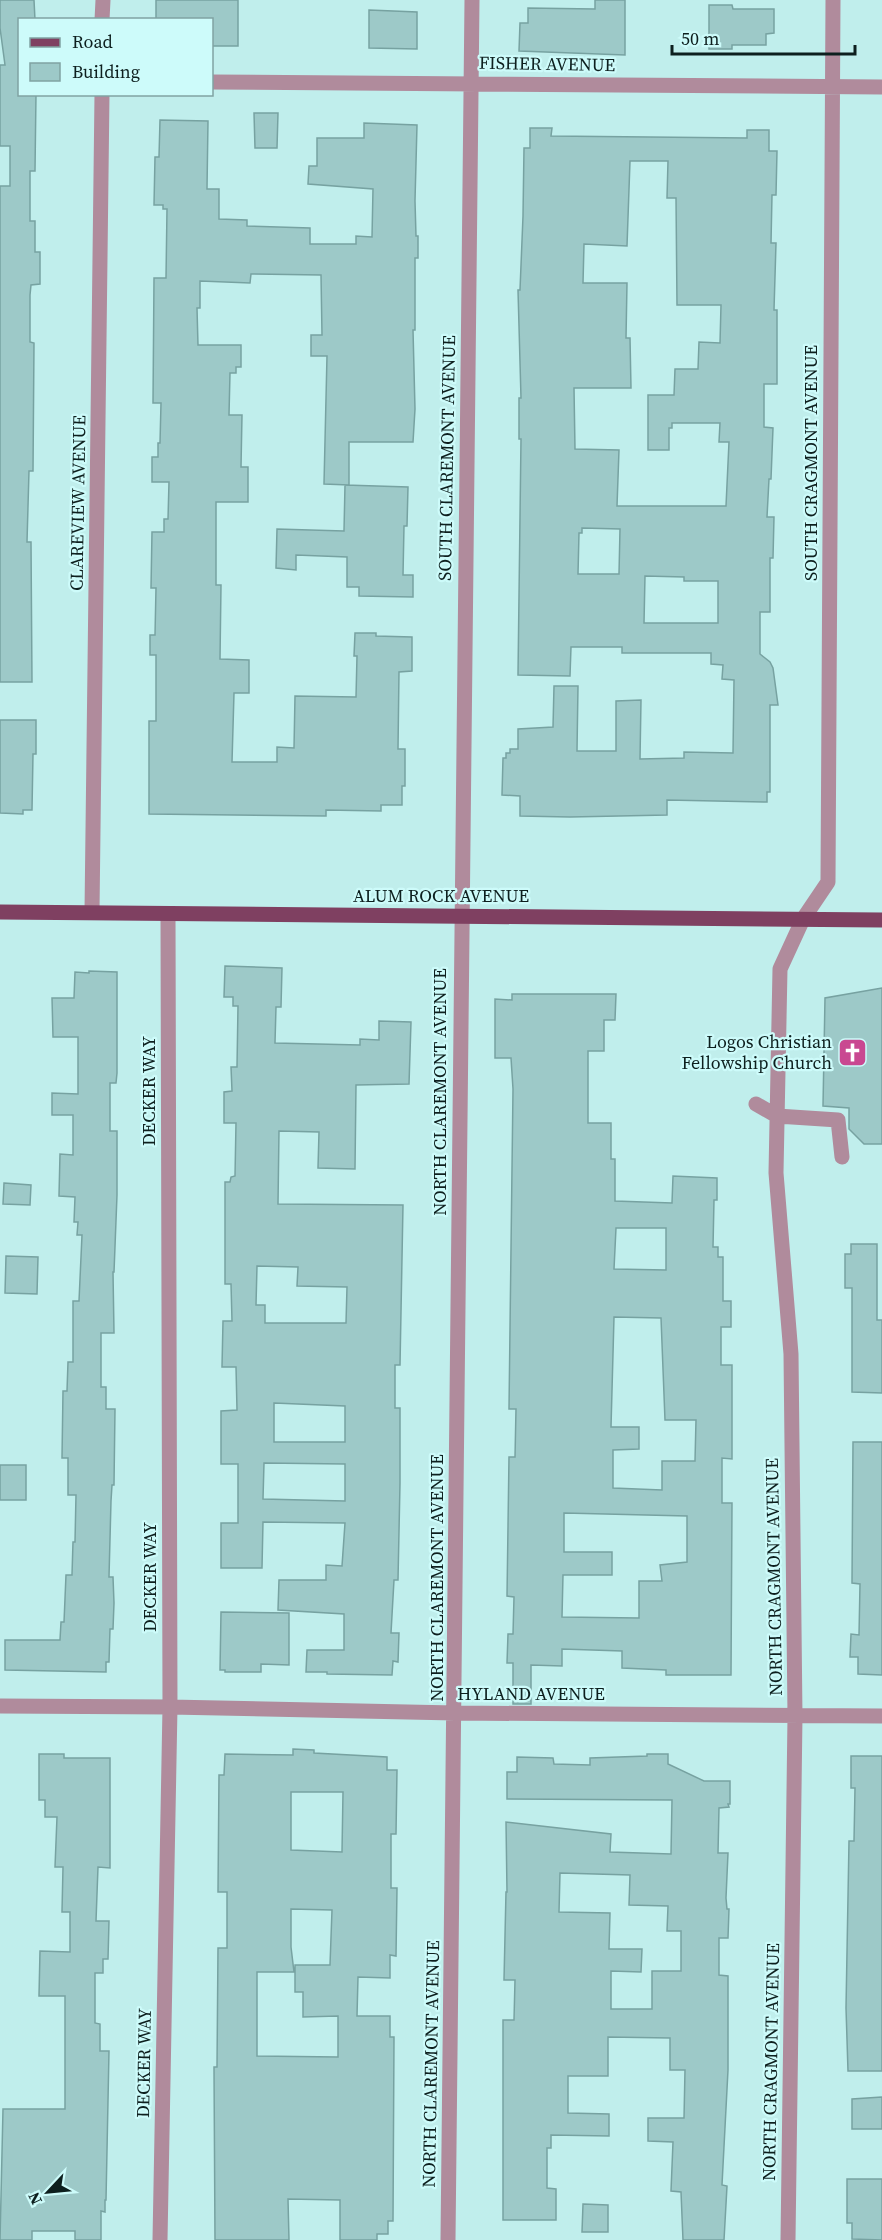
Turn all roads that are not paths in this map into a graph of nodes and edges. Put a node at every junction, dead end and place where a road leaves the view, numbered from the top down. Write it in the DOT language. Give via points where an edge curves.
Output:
graph roads {
  1 [pos="102,0"];
  2 [pos="472,0"];
  3 [pos="833,0"];
  4 [pos="102,18"];
  5 [pos="213,82"];
  6 [pos="472,83"];
  7 [pos="833,87"];
  8 [pos="882,87"];
  9 [pos="102,96"];
  10 [pos="0,912"];
  11 [pos="92,912"];
  12 [pos="168,914"];
  13 [pos="461,916"];
  14 [pos="803,919"];
  15 [pos="882,920"];
  16 [pos="756,1104"];
  17 [pos="777,1116"];
  18 [pos="842,1157"];
  19 [pos="0,1706"];
  20 [pos="170,1707"];
  21 [pos="455,1713"];
  22 [pos="795,1716"];
  23 [pos="882,1716"];
  24 [pos="160,2240"];
  25 [pos="448,2240"];
  26 [pos="788,2240"];
  1 -- 4 [label="street"];
  2 -- 6 [label="street, SOUTH CLAREMONT AVENUE"];
  3 -- 7 [label="street, SOUTH CRAGMONT AVENUE"];
  5 -- 6 [label="street, FISHER AVENUE"];
  6 -- 7 [label="street, FISHER AVENUE"];
  6 -- 13 [label="street, SOUTH CLAREMONT AVENUE"];
  7 -- 8 [label="street, FISHER AVENUE"];
  7 -- 14 [label="street, SOUTH CRAGMONT AVENUE" via="828,882"];
  9 -- 11 [label="street, CLAREVIEW AVENUE"];
  10 -- 11 [label="main road, ALUM ROCK AVENUE"];
  11 -- 12 [label="main road, ALUM ROCK AVENUE"];
  12 -- 13 [label="main road, ALUM ROCK AVENUE"];
  12 -- 20 [label="street, DECKER WAY"];
  13 -- 14 [label="main road, ALUM ROCK AVENUE"];
  13 -- 21 [label="street, NORTH CLAREMONT AVENUE"];
  14 -- 15 [label="main road, ALUM ROCK AVENUE"];
  14 -- 17 [label="street, NORTH CRAGMONT AVENUE" via="780,966"];
  16 -- 17 [label="street"];
  17 -- 18 [label="street" via="838,1120"];
  17 -- 22 [label="street, NORTH CRAGMONT AVENUE" via="776,1173 791,1354"];
  19 -- 20 [label="street, HYLAND AVENUE"];
  20 -- 21 [label="street, HYLAND AVENUE"];
  20 -- 24 [label="street, DECKER WAY"];
  21 -- 22 [label="street, HYLAND AVENUE"];
  21 -- 25 [label="street, NORTH CLAREMONT AVENUE"];
  22 -- 23 [label="street, HYLAND AVENUE"];
  22 -- 26 [label="street, NORTH CRAGMONT AVENUE"];
}
